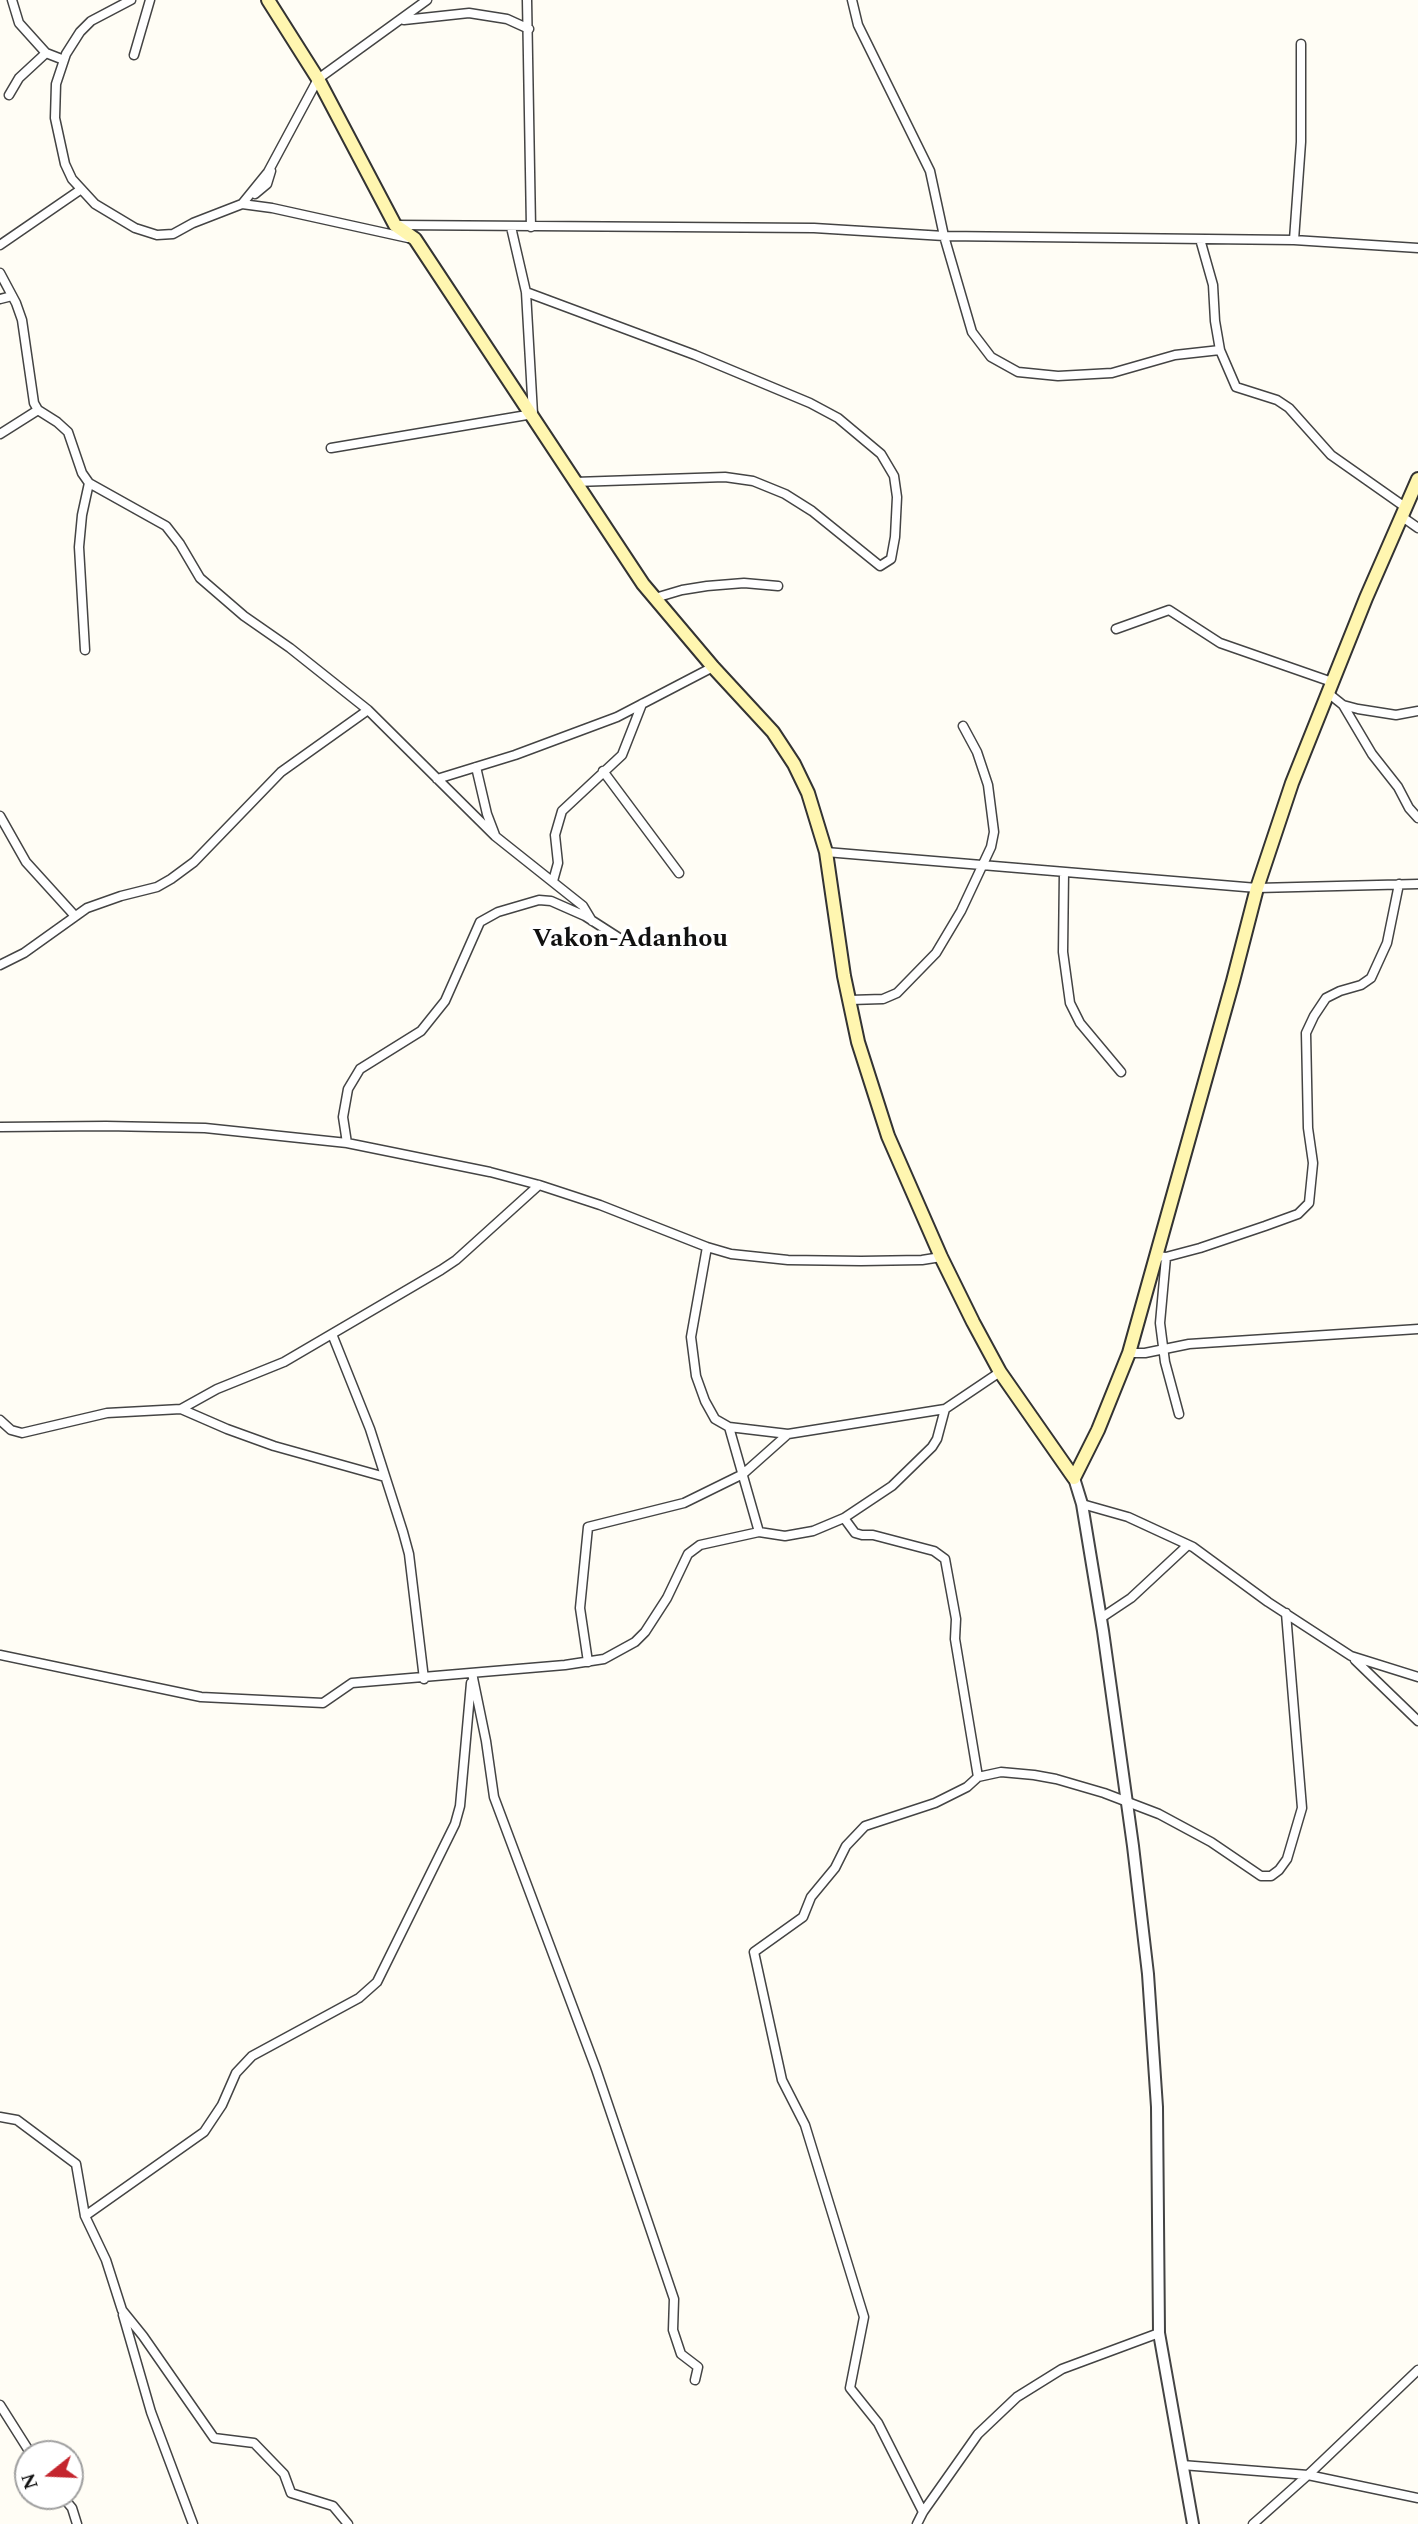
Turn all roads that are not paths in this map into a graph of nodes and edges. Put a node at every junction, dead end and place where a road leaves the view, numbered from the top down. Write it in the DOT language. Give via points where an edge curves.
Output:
graph roads {
  1 [pos="12,0"];
  2 [pos="131,0"];
  3 [pos="150,0"];
  4 [pos="268,0"];
  5 [pos="427,0"];
  6 [pos="527,0"];
  7 [pos="852,0"];
  8 [pos="401,20"];
  9 [pos="529,29"];
  10 [pos="1301,44"];
  11 [pos="46,53"];
  12 [pos="134,55"];
  13 [pos="64,60"];
  14 [pos="318,79"];
  15 [pos="9,96"];
  16 [pos="80,190"];
  17 [pos="242,204"];
  18 [pos="395,225"];
  19 [pos="511,227"];
  20 [pos="531,227"];
  21 [pos="944,236"];
  22 [pos="415,239"];
  23 [pos="1200,239"];
  24 [pos="1294,240"];
  25 [pos="0,245"];
  26 [pos="1418,248"];
  27 [pos="0,273"];
  28 [pos="526,292"];
  29 [pos="12,296"];
  30 [pos="0,299"];
  31 [pos="1220,350"];
  32 [pos="38,410"];
  33 [pos="533,414"];
  34 [pos="0,434"];
  35 [pos="331,448"];
  36 [pos="1418,479"];
  37 [pos="575,482"];
  38 [pos="89,483"];
  39 [pos="1403,512"];
  40 [pos="1418,528"];
  41 [pos="778,586"];
  42 [pos="655,598"];
  43 [pos="1116,629"];
  44 [pos="85,650"];
  45 [pos="713,667"];
  46 [pos="1330,688"];
  47 [pos="642,705"];
  48 [pos="1343,705"];
  49 [pos="368,710"];
  50 [pos="1418,711"];
  51 [pos="963,726"];
  52 [pos="476,767"];
  53 [pos="603,771"];
  54 [pos="437,779"];
  55 [pos="0,816"];
  56 [pos="1418,818"];
  57 [pos="495,836"];
  58 [pos="826,852"];
  59 [pos="982,865"];
  60 [pos="1064,872"];
  61 [pos="679,873"];
  62 [pos="553,881"];
  63 [pos="1399,884"];
  64 [pos="1418,884"];
  65 [pos="1256,888"];
  66 [pos="75,916"];
  67 [pos="592,921"];
  68 [pos="627,943"];
  69 [pos="0,965"];
  70 [pos="850,1000"];
  71 [pos="1121,1072"];
  72 [pos="0,1128"];
  73 [pos="347,1143"];
  74 [pos="539,1185"];
  75 [pos="707,1247"];
  76 [pos="1162,1256"];
  77 [pos="941,1257"];
  78 [pos="1418,1329"];
  79 [pos="332,1334"];
  80 [pos="1164,1349"];
  81 [pos="1129,1353"];
  82 [pos="1000,1372"];
  83 [pos="181,1409"];
  84 [pos="945,1409"];
  85 [pos="1179,1414"];
  86 [pos="1,1423"];
  87 [pos="729,1427"];
  88 [pos="788,1434"];
  89 [pos="743,1474"];
  90 [pos="385,1477"];
  91 [pos="1074,1478"];
  92 [pos="1082,1504"];
  93 [pos="844,1518"];
  94 [pos="759,1532"];
  95 [pos="1188,1545"];
  96 [pos="1286,1613"];
  97 [pos="1101,1618"];
  98 [pos="0,1655"];
  99 [pos="1351,1656"];
  100 [pos="588,1662"];
  101 [pos="472,1673"];
  102 [pos="1418,1677"];
  103 [pos="424,1679"];
  104 [pos="1418,1721"];
  105 [pos="978,1777"];
  106 [pos="1127,1801"];
  107 [pos="0,2117"];
  108 [pos="85,2216"];
  109 [pos="122,2311"];
  110 [pos="1159,2333"];
  111 [pos="1418,2370"];
  112 [pos="695,2380"];
  113 [pos="0,2405"];
  114 [pos="22,2440"];
  115 [pos="1182,2465"];
  116 [pos="1308,2475"];
  117 [pos="1418,2498"];
  118 [pos="923,2512"];
  119 [pos="193,2524"];
  120 [pos="348,2524"];
  121 [pos="917,2524"];
  122 [pos="1193,2524"];
  123 [pos="1253,2524"];
  1 -- 11 [label="street" via="19,23"];
  2 -- 13 [label="street" via="91,21"];
  3 -- 12 [label="street"];
  4 -- 14 [label="main road"];
  5 -- 8 [label="street"];
  6 -- 9 [label="street"];
  7 -- 21 [label="street" via="862,36 930,171"];
  8 -- 9 [label="street" via="470,13 506,19"];
  8 -- 14 [label="street"];
  9 -- 20 [label="street"];
  10 -- 24 [label="street"];
  11 -- 13 [label="street"];
  11 -- 15 [label="street" via="19,78"];
  13 -- 16 [label="street" via="55,118 65,164"];
  14 -- 17 [label="street" via="268,172"];
  14 -- 18 [label="main road"];
  16 -- 17 [label="street" via="116,218 156,235 173,234"];
  16 -- 25 [label="street"];
  17 -- 22 [label="street"];
  18 -- 19 [label="street"];
  18 -- 22 [label="main road"];
  19 -- 20 [label="street"];
  19 -- 28 [label="street"];
  20 -- 21 [label="street" via="814,228"];
  21 -- 23 [label="street"];
  21 -- 31 [label="street" via="972,332 991,358 1018,372 1103,374 1191,352"];
  22 -- 33 [label="main road"];
  23 -- 24 [label="street"];
  23 -- 31 [label="street" via="1213,285"];
  24 -- 26 [label="street"];
  27 -- 29 [label="street"];
  28 -- 33 [label="street"];
  28 -- 37 [label="street" via="695,355 838,418 881,454 894,476 897,498 891,559 880,566 812,510 753,481 725,477"];
  29 -- 30 [label="street"];
  29 -- 32 [label="street" via="22,320"];
  31 -- 39 [label="street" via="1236,387 1289,408 1331,455"];
  32 -- 34 [label="street"];
  32 -- 38 [label="street" via="68,432"];
  33 -- 35 [label="street"];
  33 -- 37 [label="main road"];
  36 -- 39 [label="main road"];
  37 -- 42 [label="main road"];
  38 -- 44 [label="street" via="79,547"];
  38 -- 49 [label="street" via="166,526 200,578"];
  39 -- 40 [label="street"];
  39 -- 46 [label="main road"];
  41 -- 42 [label="street" via="707,586"];
  42 -- 45 [label="main road"];
  43 -- 46 [label="street" via="1169,610 1220,643"];
  45 -- 47 [label="street"];
  45 -- 58 [label="main road" via="773,732 794,764"];
  46 -- 48 [label="street"];
  46 -- 65 [label="main road"];
  47 -- 52 [label="street"];
  47 -- 53 [label="street" via="622,755"];
  48 -- 50 [label="street" via="1396,715"];
  48 -- 56 [label="street"];
  49 -- 54 [label="street"];
  49 -- 66 [label="street" via="281,772 194,862 157,887 121,895"];
  51 -- 59 [label="street" via="988,785 994,832"];
  52 -- 54 [label="street"];
  52 -- 57 [label="street"];
  53 -- 61 [label="street"];
  53 -- 62 [label="street" via="562,811 555,835 558,863"];
  54 -- 57 [label="street"];
  55 -- 66 [label="street" via="26,862"];
  57 -- 62 [label="street"];
  58 -- 59 [label="street"];
  58 -- 70 [label="main road"];
  59 -- 60 [label="street"];
  59 -- 70 [label="street" via="936,953 897,993 883,999"];
  60 -- 65 [label="street"];
  60 -- 71 [label="street" via="1063,952 1070,1003 1080,1023"];
  62 -- 67 [label="street" via="583,906"];
  63 -- 64 [label="street"];
  63 -- 65 [label="street"];
  63 -- 76 [label="street" via="1387,943 1370,978 1326,998 1306,1034 1313,1163 1309,1203 1298,1214 1200,1248"];
  65 -- 76 [label="main road"];
  66 -- 69 [label="street"];
  67 -- 68 [label="street"];
  67 -- 73 [label="street" via="539,900 480,922 445,1001 421,1031 360,1069 348,1089 343,1117"];
  70 -- 77 [label="main road" via="888,1136"];
  72 -- 73 [label="street" via="205,1128"];
  73 -- 74 [label="street"];
  74 -- 75 [label="street"];
  74 -- 79 [label="street" via="456,1259"];
  75 -- 77 [label="street" via="788,1260"];
  75 -- 87 [label="street" via="691,1337 696,1376 715,1419"];
  76 -- 80 [label="street" via="1159,1310"];
  76 -- 81 [label="main road"];
  77 -- 82 [label="main road"];
  78 -- 80 [label="street"];
  79 -- 83 [label="street" via="284,1362 217,1388"];
  79 -- 90 [label="street"];
  80 -- 81 [label="street"];
  80 -- 85 [label="street"];
  81 -- 91 [label="main road"];
  82 -- 84 [label="street"];
  82 -- 91 [label="main road"];
  83 -- 86 [label="street" via="107,1413 22,1433"];
  83 -- 90 [label="street" via="274,1446"];
  84 -- 88 [label="street"];
  84 -- 93 [label="street" via="932,1447 892,1486"];
  87 -- 88 [label="street"];
  87 -- 89 [label="street"];
  88 -- 89 [label="street"];
  89 -- 94 [label="street"];
  89 -- 100 [label="street" via="684,1503 587,1527 580,1608"];
  90 -- 103 [label="street" via="409,1554"];
  91 -- 92 [label="street"];
  92 -- 95 [label="street" via="1128,1517"];
  92 -- 97 [label="street"];
  93 -- 94 [label="street" via="785,1536"];
  93 -- 105 [label="street" via="855,1533 934,1551 945,1559"];
  94 -- 100 [label="street" via="700,1545 688,1554 645,1632 625,1649"];
  95 -- 96 [label="street"];
  95 -- 97 [label="street" via="1131,1598"];
  96 -- 99 [label="street"];
  96 -- 106 [label="street" via="1302,1808 1287,1859 1279,1870 1261,1876 1211,1842"];
  97 -- 106 [label="street"];
  98 -- 103 [label="street" via="201,1697 323,1703 352,1683"];
  99 -- 102 [label="street"];
  99 -- 104 [label="street"];
  100 -- 101 [label="street"];
  101 -- 103 [label="street"];
  101 -- 108 [label="street" via="455,1824 377,1982 359,1997 252,2056 236,2073 204,2132"];
  101 -- 112 [label="street" via="494,1797 596,2069 674,2299 673,2330 681,2354 698,2367"];
  105 -- 106 [label="street" via="1001,1772 1034,1775"];
  105 -- 118 [label="street" via="935,1803 865,1826 811,1897 803,1917 754,1952 782,2080 805,2125 864,2317 850,2388 878,2423"];
  106 -- 110 [label="street" via="1154,2046"];
  107 -- 108 [label="street" via="17,2120 76,2164"];
  108 -- 109 [label="street" via="106,2260"];
  109 -- 119 [label="street" via="151,2412"];
  109 -- 120 [label="street" via="214,2438 254,2443 284,2474 291,2493 333,2505"];
  110 -- 115 [label="street"];
  110 -- 118 [label="street" via="1062,2368 1017,2397 978,2434"];
  111 -- 116 [label="street"];
  113 -- 114 [label="street"];
  115 -- 116 [label="street"];
  115 -- 122 [label="street"];
  116 -- 117 [label="street"];
  116 -- 123 [label="street"];
  118 -- 121 [label="street"];
}
